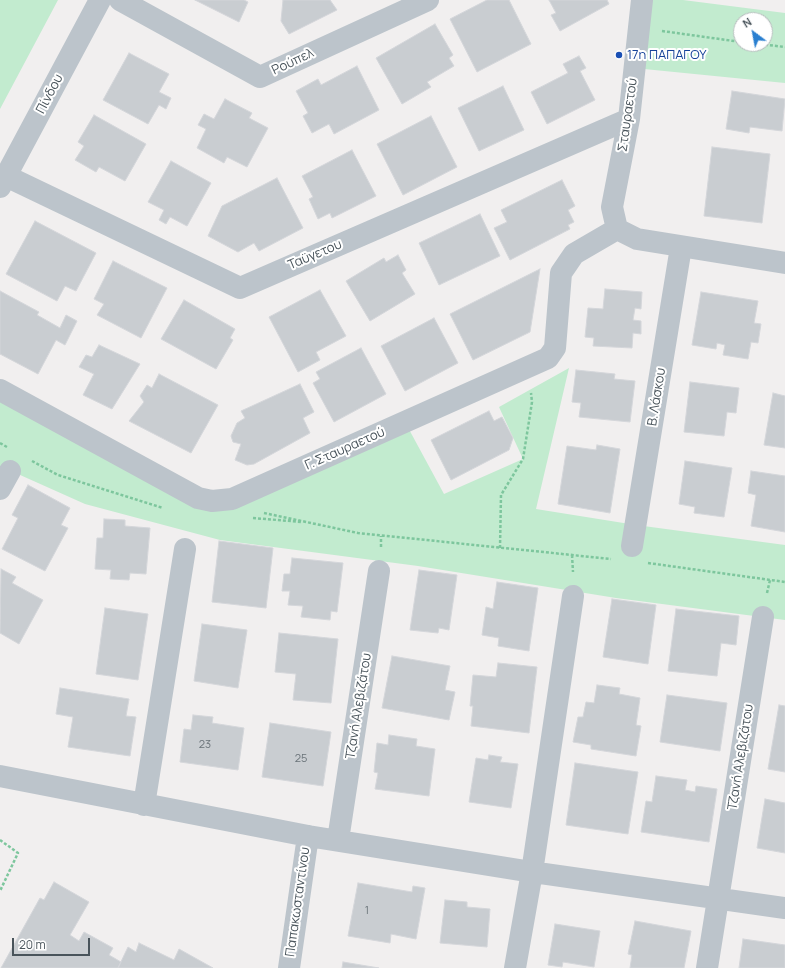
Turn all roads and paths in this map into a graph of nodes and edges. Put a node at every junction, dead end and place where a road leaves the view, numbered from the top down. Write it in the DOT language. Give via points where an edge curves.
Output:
graph roads {
  1 [pos="100,0"];
  2 [pos="120,0"];
  3 [pos="428,0"];
  4 [pos="642,0"];
  5 [pos="639,28"];
  6 [pos="733,41"];
  7 [pos="773,46"];
  8 [pos="785,47"];
  9 [pos="629,119"];
  10 [pos="3,182"];
  11 [pos="617,229"];
  12 [pos="681,248"];
  13 [pos="785,262"];
  14 [pos="526,368"];
  15 [pos="0,390"];
  16 [pos="263,513"];
  17 [pos="500,548"];
  18 [pos="185,549"];
  19 [pos="625,553"];
  20 [pos="646,563"];
  21 [pos="379,571"];
  22 [pos="785,582"];
  23 [pos="573,596"];
  24 [pos="763,617"];
  25 [pos="0,776"];
  26 [pos="144,805"];
  27 [pos="308,836"];
  28 [pos="0,840"];
  29 [pos="338,840"];
  30 [pos="532,872"];
  31 [pos="0,891"];
  32 [pos="720,898"];
  33 [pos="785,908"];
  34 [pos="289,968"];
  35 [pos="516,968"];
  36 [pos="707,968"];
  1 -- 10 [label="street, Πίνδου"];
  2 -- 3 [label="street, Ρούπελ" via="260,77"];
  4 -- 5 [label="street, Σταυραετού"];
  5 -- 6 [label="path"];
  5 -- 9 [label="street, Σταυραετού"];
  7 -- 8 [label="path"];
  9 -- 10 [label="street, Ταϋγετου" via="240,288"];
  9 -- 11 [label="street, Σταυραετού" via="612,207"];
  11 -- 12 [label="street" via="637,239"];
  11 -- 14 [label="street, Γ. Σταυραετού" via="574,254 561,273 556,348 548,358"];
  12 -- 13 [label="street"];
  12 -- 19 [label="street, Β. Λάσκου"];
  14 -- 15 [label="street, Γ. Σταυραετού" via="232,499 212,501 198,498"];
  14 -- 17 [label="path" via="532,402 523,459 501,495"];
  16 -- 17 [label="path" via="358,533"];
  17 -- 19 [label="path"];
  18 -- 26 [label="street"];
  20 -- 22 [label="path"];
  21 -- 29 [label="street, Τζανή Αλεβιζάτου"];
  23 -- 30 [label="street"];
  24 -- 32 [label="street, Τζανή Αλεβιζάτου"];
  25 -- 26 [label="street"];
  26 -- 27 [label="street"];
  27 -- 29 [label="street"];
  27 -- 34 [label="street, Παπακωσταντίνου"];
  28 -- 31 [label="path" via="18,852"];
  29 -- 30 [label="street"];
  30 -- 32 [label="street"];
  30 -- 35 [label="street"];
  32 -- 33 [label="street"];
  32 -- 36 [label="street, Τζανή Αλεβιζάτου"];
}
